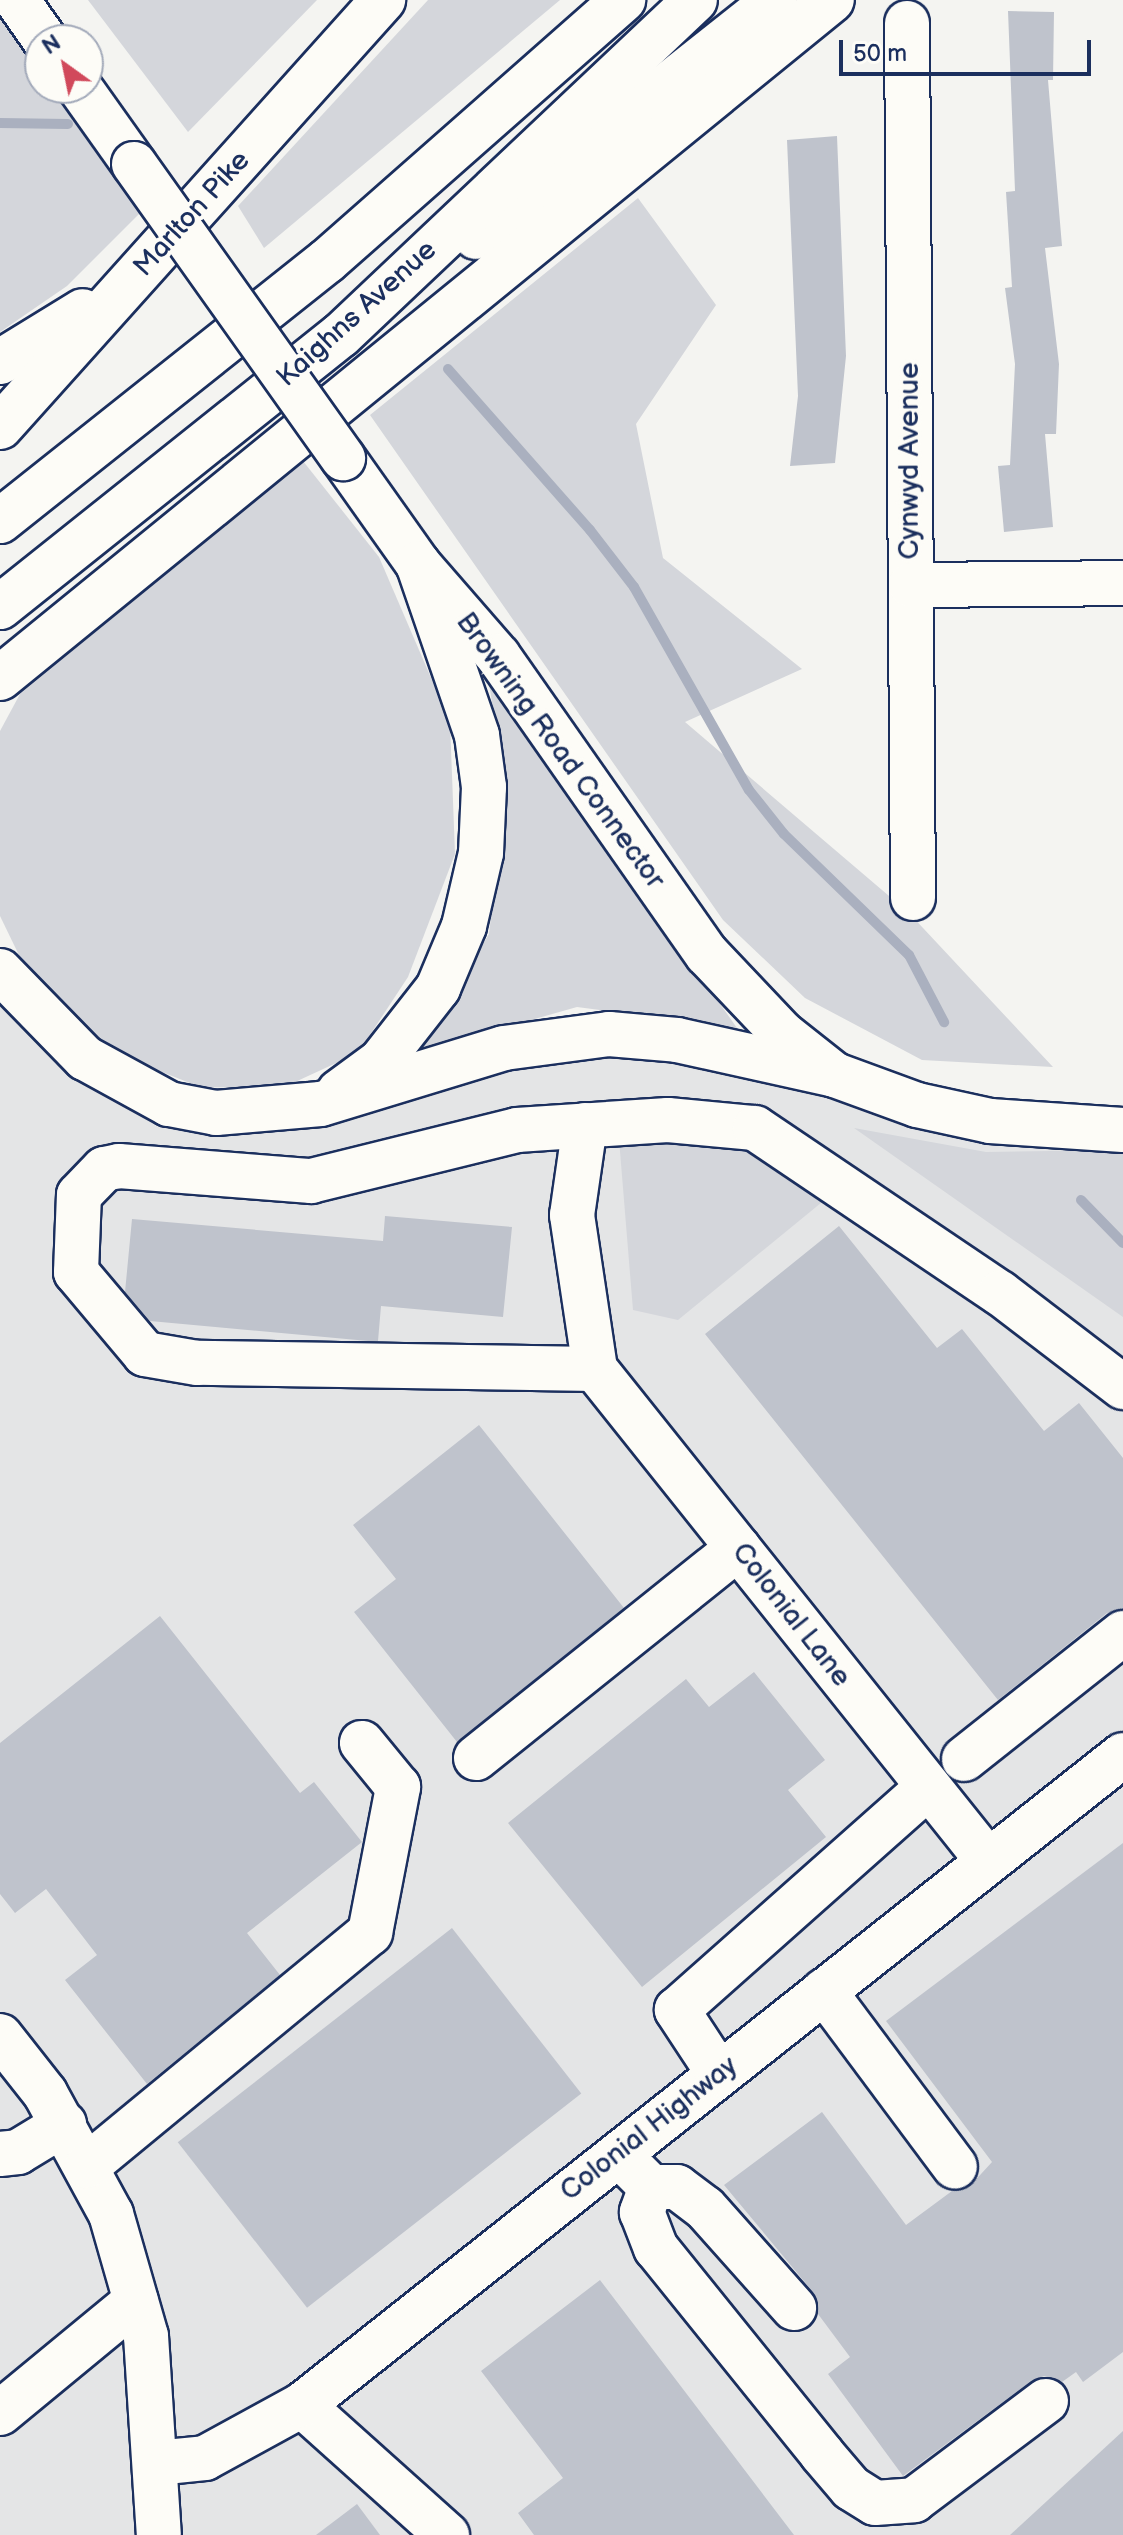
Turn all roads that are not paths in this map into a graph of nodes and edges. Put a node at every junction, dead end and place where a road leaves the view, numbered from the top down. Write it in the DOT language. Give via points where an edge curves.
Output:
graph roads {
  1 [pos="17,0"];
  2 [pos="383,0"];
  3 [pos="623,0"];
  4 [pos="695,0"];
  5 [pos="775,0"];
  6 [pos="832,0"];
  7 [pos="907,23"];
  8 [pos="34,24"];
  9 [pos="91,104"];
  10 [pos="152,259"];
  11 [pos="341,335"];
  12 [pos="0,362"];
  13 [pos="0,427"];
  14 [pos="0,521"];
  15 [pos="418,564"];
  16 [pos="1123,583"];
  17 [pos="911,585"];
  18 [pos="0,607"];
  19 [pos="0,678"];
  20 [pos="913,898"];
  21 [pos="0,971"];
  22 [pos="835,1075"];
  23 [pos="321,1104"];
  24 [pos="585,1125"];
  25 [pos="1111,1125"];
  26 [pos="595,1369"];
  27 [pos="1123,1387"];
  28 [pos="738,1548"];
  29 [pos="1123,1633"];
  30 [pos="362,1743"];
  31 [pos="1123,1755"];
  32 [pos="476,1758"];
  33 [pos="964,1759"];
  34 [pos="928,1787"];
  35 [pos="988,1861"];
  36 [pos="824,1991"];
  37 [pos="0,2036"];
  38 [pos="719,2074"];
  39 [pos="64,2124"];
  40 [pos="0,2154"];
  41 [pos="618,2154"];
  42 [pos="87,2166"];
  43 [pos="955,2167"];
  44 [pos="651,2187"];
  45 [pos="136,2301"];
  46 [pos="794,2308"];
  47 [pos="1046,2401"];
  48 [pos="302,2405"];
  49 [pos="0,2413"];
  50 [pos="156,2463"];
  51 [pos="159,2535"];
  52 [pos="447,2535"];
  1 -- 8 [label="main road"];
  2 -- 10 [label="main road, Marlton Pike"];
  3 -- 14 [label="main road, Kaighns Avenue" via="349,243"];
  4 -- 11 [label="main road, Kaighns Avenue"];
  5 -- 11 [label="main road" via="559,177"];
  6 -- 19 [label="main road"];
  7 -- 17 [label="main road, Cynwyd Avenue"];
  9 -- 15 [label="main road, Browning Road Connector, bridge"];
  10 -- 12 [label="main road" via="46,339"];
  10 -- 13 [label="main road, Marlton Pike"];
  11 -- 18 [label="main road, Kaighns Avenue"];
  15 -- 22 [label="main road, Browning Road Connector" via="498,656 707,954 783,1034"];
  15 -- 23 [label="main road" via="479,747 484,787 477,878 453,957 419,1016 381,1061"];
  16 -- 17 [label="main road"];
  17 -- 20 [label="main road, Cynwyd Avenue"];
  21 -- 23 [label="main road" via="85,1058 169,1104 240,1114"];
  22 -- 23 [label="main road" via="677,1040 609,1034 504,1048"];
  22 -- 25 [label="main road, Browning Road Connector" via="954,1115"];
  24 -- 26 [label="main road" via="572,1215"];
  24 -- 26 [label="main road" via="517,1130 311,1181 104,1169 79,1195 76,1272 138,1348 164,1359"];
  24 -- 27 [label="main road" via="668,1120 755,1128 1000,1293"];
  26 -- 28 [label="main road, Colonial Lane"];
  28 -- 32 [label="main road"];
  28 -- 34 [label="main road, Colonial Lane"];
  29 -- 33 [label="main road"];
  30 -- 42 [label="main road" via="398,1787 370,1933"];
  31 -- 35 [label="main road, Colonial Highway"];
  34 -- 35 [label="main road, Colonial Lane"];
  34 -- 38 [label="main road" via="677,2010"];
  35 -- 36 [label="main road, Colonial Highway"];
  36 -- 38 [label="main road, Colonial Highway"];
  36 -- 43 [label="main road"];
  37 -- 39 [label="main road"];
  38 -- 41 [label="main road, Colonial Highway"];
  39 -- 40 [label="main road" via="18,2152"];
  39 -- 42 [label="main road"];
  41 -- 44 [label="main road"];
  41 -- 48 [label="main road, Colonial Highway"];
  42 -- 45 [label="main road" via="111,2214"];
  44 -- 46 [label="main road" via="677,2187 705,2208"];
  44 -- 47 [label="main road" via="642,2212 656,2248 851,2488 875,2503 914,2500"];
  45 -- 49 [label="main road"];
  45 -- 50 [label="main road" via="146,2336"];
  48 -- 50 [label="main road, Colonial Highway" via="205,2458"];
  48 -- 52 [label="main road"];
  50 -- 51 [label="main road"];
}
